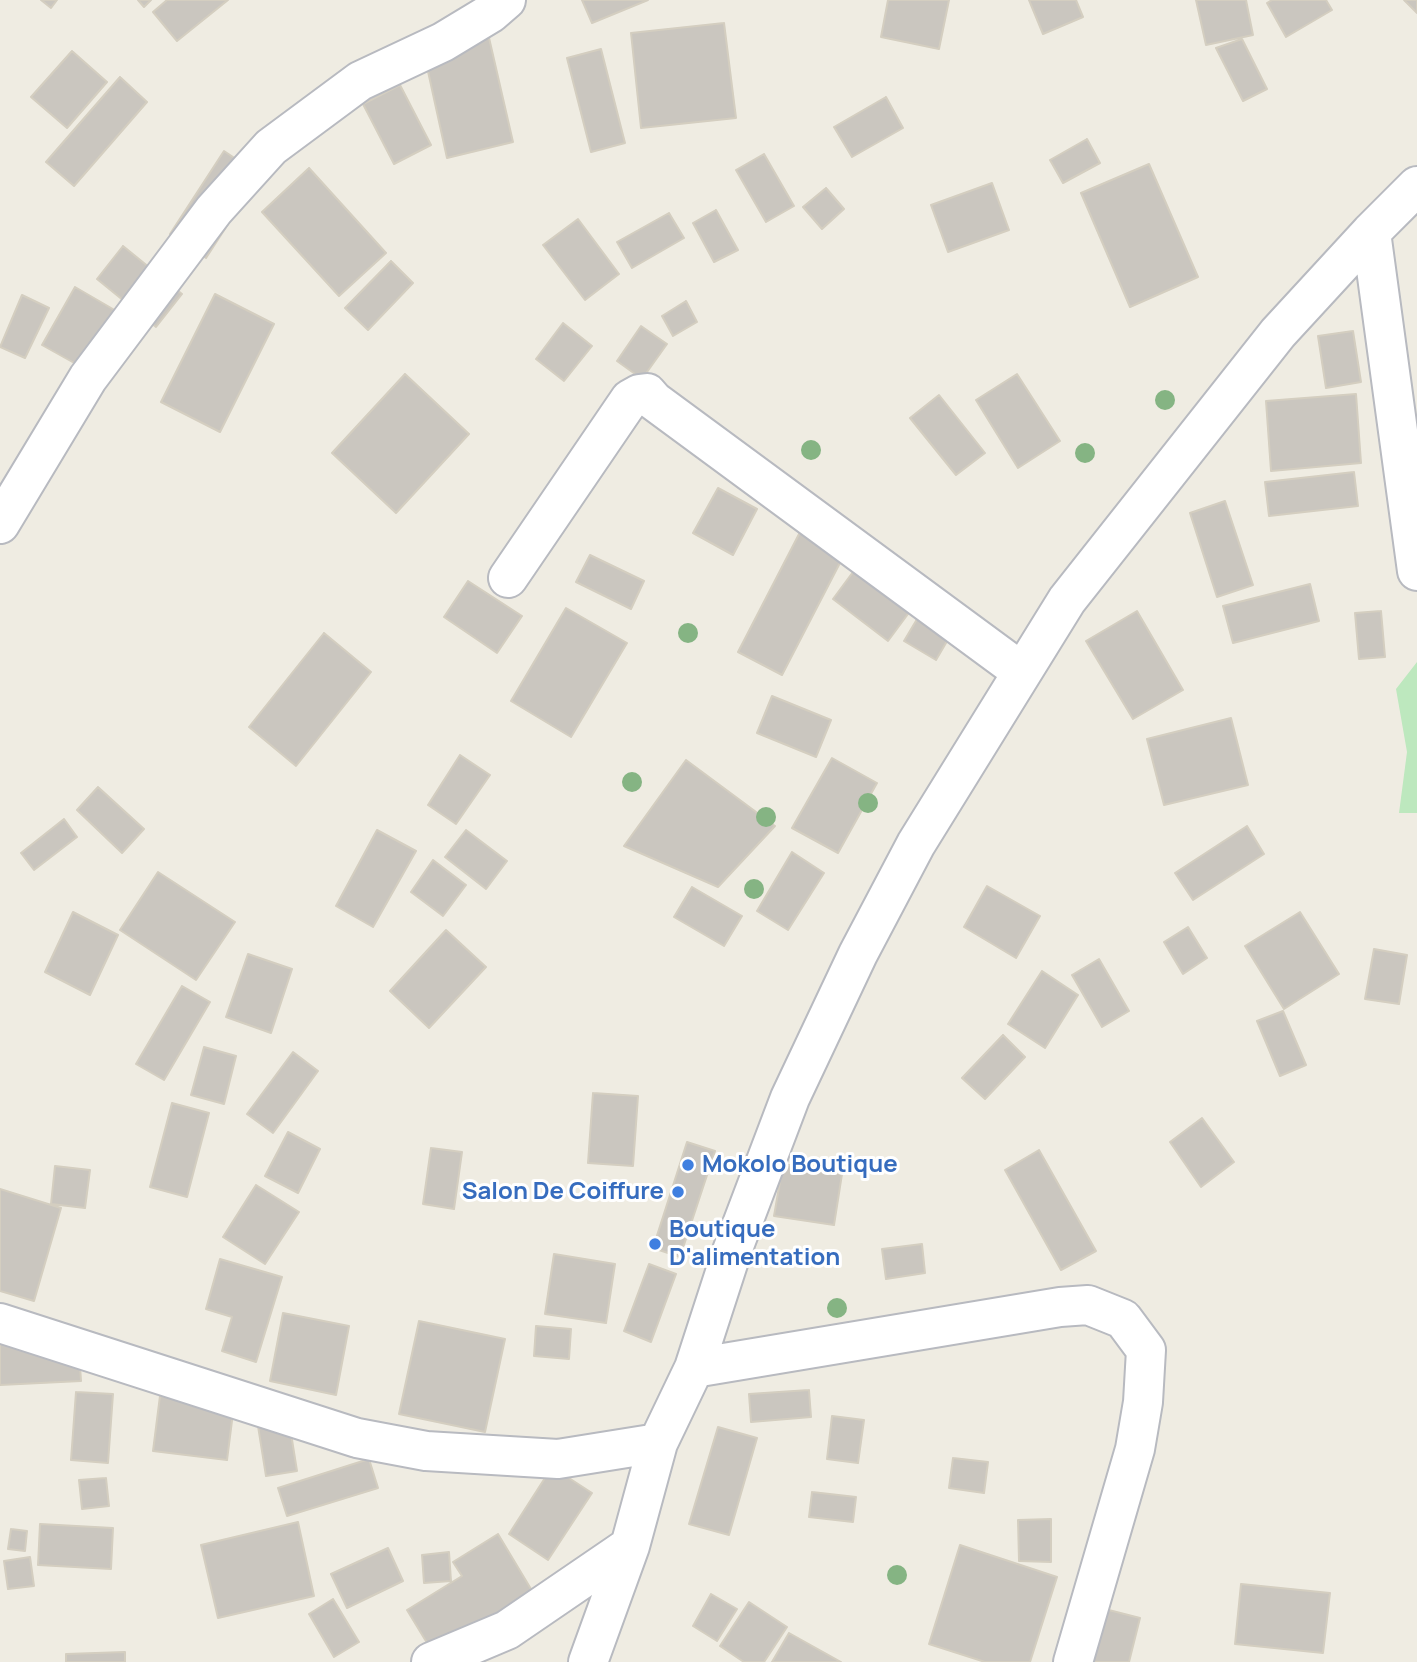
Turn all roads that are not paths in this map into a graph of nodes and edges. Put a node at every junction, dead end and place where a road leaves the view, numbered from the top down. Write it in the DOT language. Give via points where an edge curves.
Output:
graph roads {
  1 [pos="506,0"];
  2 [pos="1417,186"];
  3 [pos="1371,232"];
  4 [pos="0,524"];
  5 [pos="1417,571"];
  6 [pos="508,578"];
  7 [pos="1022,672"];
  8 [pos="0,1323"];
  9 [pos="694,1368"];
  10 [pos="658,1443"];
  11 [pos="631,1546"];
  12 [pos="431,1662"];
  13 [pos="587,1662"];
  14 [pos="1073,1662"];
  1 -- 4 [label="street" via="443,42 360,81 271,147 214,211 88,378"];
  2 -- 3 [label="street"];
  3 -- 5 [label="street"];
  3 -- 7 [label="street" via="1278,333 1067,600"];
  6 -- 7 [label="street" via="630,399 647,393"];
  7 -- 9 [label="street" via="916,844 852,966 790,1098"];
  8 -- 10 [label="street" via="357,1438 426,1451 558,1459"];
  9 -- 10 [label="street"];
  9 -- 14 [label="street" via="1060,1307 1088,1305 1123,1319 1146,1350 1143,1402 1135,1448"];
  10 -- 11 [label="street"];
  11 -- 12 [label="street" via="507,1630"];
  11 -- 13 [label="street"];
}
